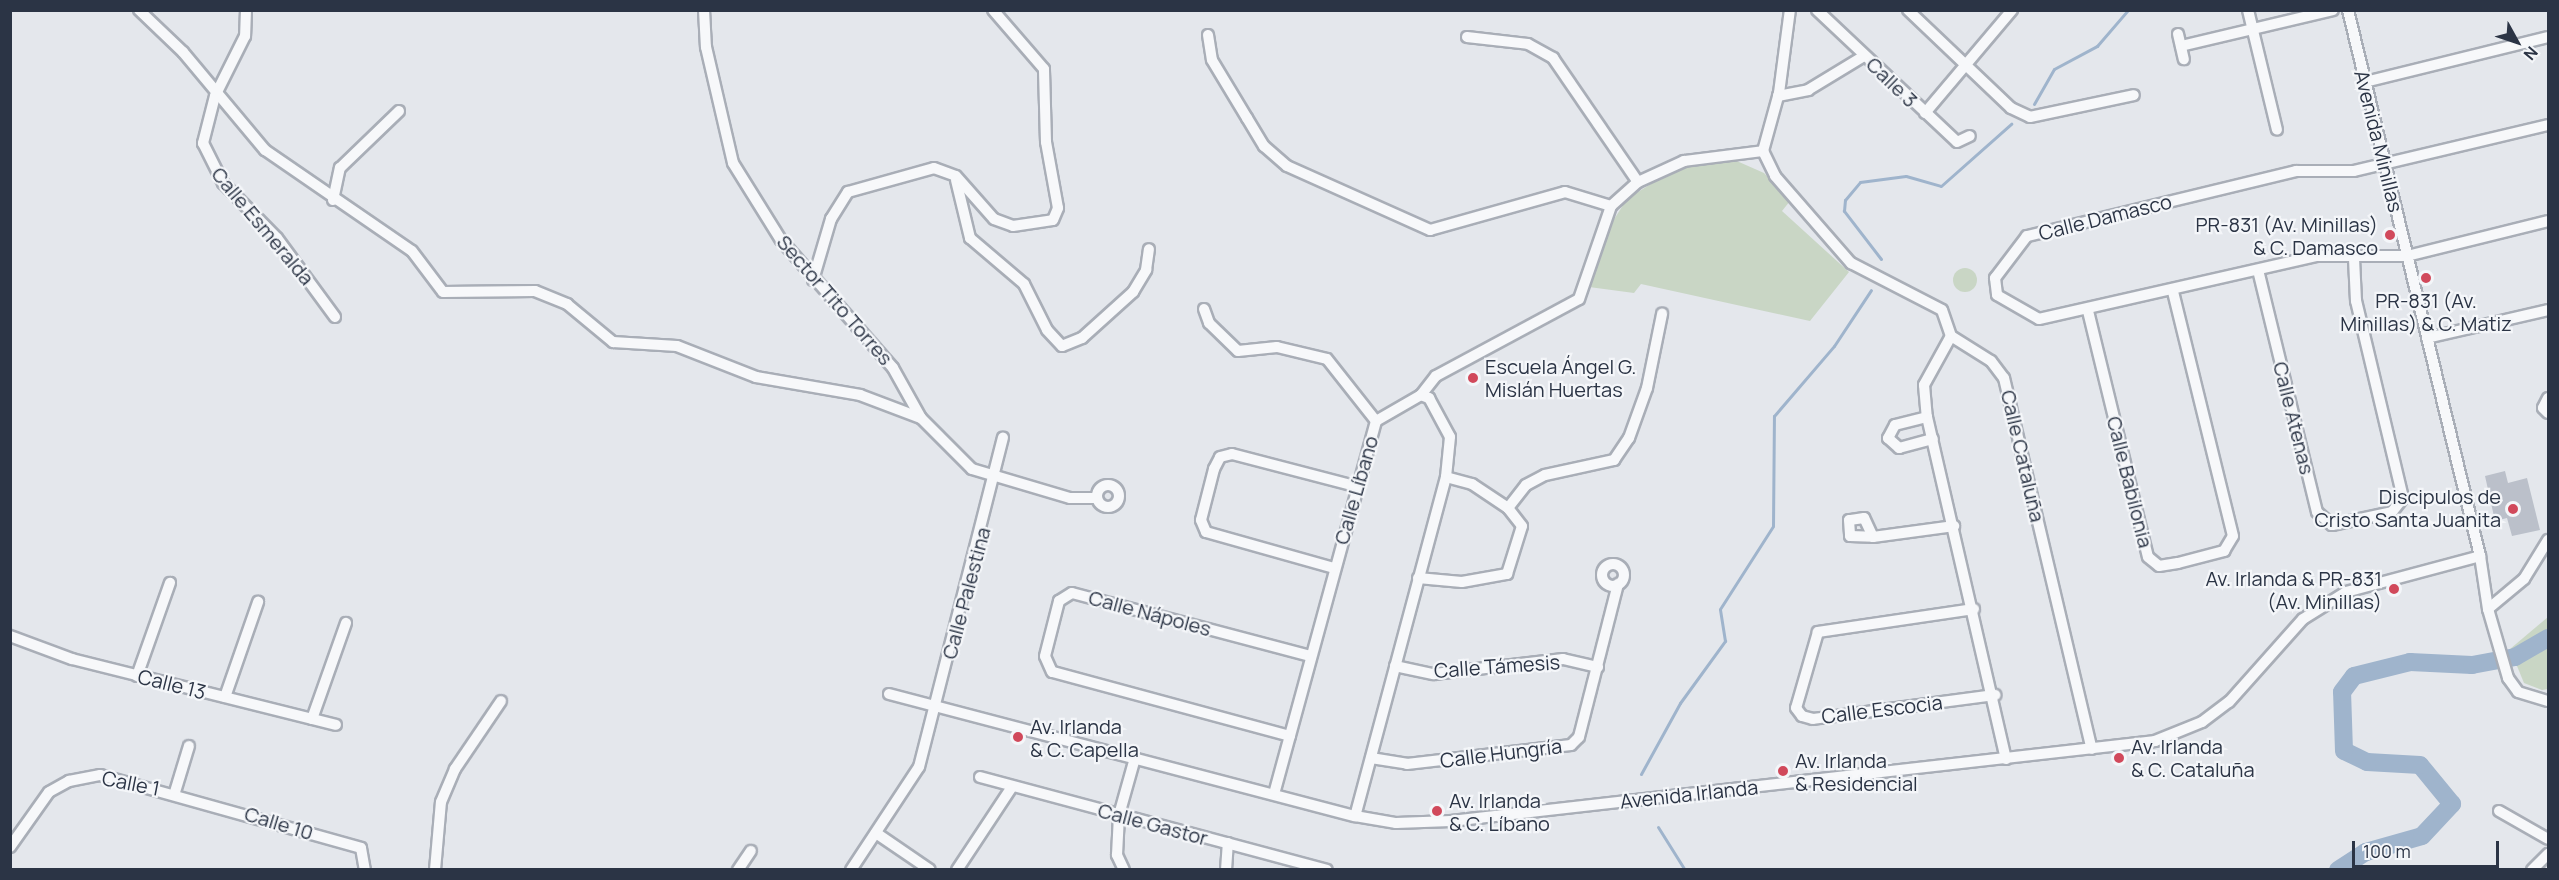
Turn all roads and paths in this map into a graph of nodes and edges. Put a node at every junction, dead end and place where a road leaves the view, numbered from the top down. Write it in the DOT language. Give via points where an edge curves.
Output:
graph roads {
  1 [pos="139,10"];
  2 [pos="246,10"];
  3 [pos="704,10"];
  4 [pos="993,10"];
  5 [pos="1790,10"];
  6 [pos="1817,10"];
  7 [pos="1908,10"];
  8 [pos="2012,10"];
  9 [pos="2248,10"];
  10 [pos="2333,10"];
  11 [pos="2348,10"];
  12 [pos="2252,29"];
  13 [pos="2178,34"];
  14 [pos="1208,35"];
  15 [pos="1467,37"];
  16 [pos="2548,37"];
  17 [pos="2181,46"];
  18 [pos="1864,56"];
  19 [pos="2184,59"];
  20 [pos="1967,66"];
  21 [pos="2365,82"];
  22 [pos="2134,95"];
  23 [pos="215,96"];
  24 [pos="1779,96"];
  25 [pos="399,111"];
  26 [pos="1925,113"];
  27 [pos="2548,125"];
  28 [pos="2277,130"];
  29 [pos="1970,136"];
  30 [pos="1763,151"];
  31 [pos="2385,164"];
  32 [pos="956,176"];
  33 [pos="1638,183"];
  34 [pos="333,200"];
  35 [pos="1611,206"];
  36 [pos="2548,221"];
  37 [pos="1149,249"];
  38 [pos="2407,256"];
  39 [pos="2354,259"];
  40 [pos="2258,270"];
  41 [pos="813,280"];
  42 [pos="2173,291"];
  43 [pos="1204,309"];
  44 [pos="2548,310"];
  45 [pos="2088,311"];
  46 [pos="1662,314"];
  47 [pos="335,317"];
  48 [pos="1952,336"];
  49 [pos="2427,338"];
  50 [pos="1421,395"];
  51 [pos="2548,398"];
  52 [pos="2548,413"];
  53 [pos="1927,417"];
  54 [pos="921,418"];
  55 [pos="1376,421"];
  56 [pos="1003,438"];
  57 [pos="1933,439"];
  58 [pos="1446,477"];
  59 [pos="996,479"];
  60 [pos="1355,486"];
  61 [pos="1096,498"];
  62 [pos="1508,508"];
  63 [pos="1954,526"];
  64 [pos="1873,537"];
  65 [pos="2548,540"];
  66 [pos="2480,556"];
  67 [pos="1334,568"];
  68 [pos="1418,578"];
  69 [pos="170,583"];
  70 [pos="1618,584"];
  71 [pos="258,602"];
  72 [pos="1974,609"];
  73 [pos="2488,609"];
  74 [pos="346,623"];
  75 [pos="11,638"];
  76 [pos="1311,656"];
  77 [pos="1395,666"];
  78 [pos="1598,667"];
  79 [pos="138,676"];
  80 [pos="889,694"];
  81 [pos="1995,695"];
  82 [pos="225,697"];
  83 [pos="501,701"];
  84 [pos="2548,701"];
  85 [pos="936,706"];
  86 [pos="312,719"];
  87 [pos="336,725"];
  88 [pos="1290,736"];
  89 [pos="189,746"];
  90 [pos="2092,749"];
  91 [pos="1135,758"];
  92 [pos="1371,758"];
  93 [pos="2006,759"];
  94 [pos="980,777"];
  95 [pos="1012,787"];
  96 [pos="175,792"];
  97 [pos="1274,794"];
  98 [pos="2499,811"];
  99 [pos="1119,815"];
  100 [pos="1355,816"];
  101 [pos="876,833"];
  102 [pos="2548,839"];
  103 [pos="1228,843"];
  104 [pos="10,846"];
  105 [pos="751,851"];
  106 [pos="2548,854"];
  107 [pos="365,870"];
  108 [pos="435,870"];
  109 [pos="738,870"];
  110 [pos="851,870"];
  111 [pos="930,870"];
  112 [pos="957,870"];
  113 [pos="1124,870"];
  114 [pos="1226,870"];
  115 [pos="1327,870"];
  116 [pos="2532,870"];
  1 -- 23 [label="street" via="183,52"];
  2 -- 23 [label="street, Calle Esmeralda" via="244,36"];
  3 -- 41 [label="street, Sector Tito Torres" via="706,47 733,163"];
  4 -- 32 [label="street" via="1044,69 1046,142 1058,208 1053,220 1013,226 994,219"];
  5 -- 24 [label="street"];
  6 -- 18 [label="street, Calle 3"];
  7 -- 20 [label="street"];
  8 -- 20 [label="street"];
  9 -- 12 [label="street"];
  10 -- 12 [label="street"];
  11 -- 21 [label="street, Avenida Minillas"];
  12 -- 17 [label="street"];
  12 -- 28 [label="street"];
  13 -- 17 [label="street"];
  14 -- 35 [label="street" via="1212,60 1264,146 1287,166 1430,230 1565,192"];
  15 -- 33 [label="street" via="1528,44 1553,58"];
  16 -- 21 [label="street"];
  17 -- 19 [label="street"];
  18 -- 24 [label="street" via="1808,90"];
  18 -- 26 [label="street, Calle 3"];
  20 -- 22 [label="street" via="2003,100 2030,117"];
  20 -- 26 [label="street"];
  21 -- 31 [label="street, Avenida Minillas"];
  23 -- 34 [label="street" via="265,150"];
  23 -- 47 [label="street, Calle Esmeralda" via="203,137 214,171 277,238"];
  24 -- 30 [label="street"];
  25 -- 34 [label="street" via="340,168"];
  26 -- 29 [label="street, Calle 3" via="1956,142"];
  27 -- 31 [label="street, Calle Damasco"];
  30 -- 33 [label="street" via="1684,161"];
  30 -- 48 [label="street" via="1775,176 1851,263 1942,310"];
  31 -- 38 [label="street, Avenida Minillas"];
  31 -- 45 [label="street, Calle Damasco" via="2354,171 2296,171 2027,236 1995,278 1998,295 2039,319"];
  32 -- 37 [label="street" via="970,238 1024,284 1047,330 1062,345 1082,338 1133,292 1146,270"];
  32 -- 41 [label="street" via="934,168 848,192 831,219"];
  33 -- 35 [label="street"];
  34 -- 54 [label="street" via="412,251 443,292 535,291 567,304 613,342 677,346 756,377 860,395"];
  35 -- 50 [label="street, Calle Líbano" via="1579,298 1436,376"];
  36 -- 38 [label="street, Calle Damasco"];
  38 -- 39 [label="street, Calle Damasco"];
  38 -- 49 [label="street, Avenida Minillas"];
  39 -- 40 [label="street, Calle Damasco" via="2316,256"];
  39 -- 40 [label="street, Calle Atenas" via="2355,301 2403,498 2392,512 2332,525 2317,512"];
  40 -- 42 [label="street, Calle Damasco"];
  41 -- 54 [label="street, Sector Tito Torres" via="894,368"];
  42 -- 45 [label="street, Calle Damasco"];
  42 -- 45 [label="street, Calle Babilonia" via="2233,536 2224,551 2178,563 2159,566 2148,557"];
  43 -- 55 [label="street" via="1209,323 1238,351 1277,347 1327,359"];
  44 -- 49 [label="street"];
  46 -- 62 [label="street" via="1647,388 1629,438 1614,460 1596,469 1545,475 1526,485"];
  48 -- 53 [label="street" via="1924,385"];
  48 -- 90 [label="street, Calle Cataluña" via="1991,361 2004,378"];
  49 -- 66 [label="street, Avenida Minillas"];
  50 -- 55 [label="street, Calle Líbano"];
  50 -- 58 [label="street" via="1429,398 1450,437"];
  51 -- 52 [label="street" via="2543,408"];
  53 -- 57 [label="street"];
  53 -- 57 [label="street" via="1895,425 1888,438 1899,448"];
  54 -- 59 [label="street" via="972,469"];
  55 -- 60 [label="street, Calle Líbano"];
  56 -- 59 [label="street, Calle Palestina"];
  57 -- 63 [label="street"];
  58 -- 62 [label="street" via="1472,484"];
  58 -- 68 [label="street"];
  59 -- 61 [label="street" via="1070,498"];
  59 -- 85 [label="street, Calle Palestina"];
  60 -- 67 [label="street, Calle Líbano"];
  60 -- 67 [label="street" via="1232,454 1220,457 1214,469 1201,520 1206,532"];
  62 -- 68 [label="street" via="1522,526 1507,574 1462,582"];
  63 -- 64 [label="street"];
  63 -- 72 [label="street"];
  65 -- 73 [label="street" via="2524,579"];
  66 -- 73 [label="street, Avenida Minillas"];
  66 -- 90 [label="street, Avenida Irlanda" via="2346,592 2303,619 2229,702 2202,722 2155,741"];
  67 -- 76 [label="street, Calle Líbano"];
  68 -- 77 [label="street"];
  69 -- 79 [label="street"];
  70 -- 78 [label="street, Calle Hungría"];
  71 -- 82 [label="street"];
  72 -- 81 [label="street"];
  72 -- 81 [label="street, Calle Escocia" via="1818,632 1796,708 1802,717 1813,719"];
  73 -- 84 [label="street, Avenida Minillas" via="2508,678 2518,692"];
  74 -- 86 [label="street"];
  75 -- 79 [label="street, Calle 13"];
  76 -- 88 [label="street, Calle Líbano"];
  76 -- 88 [label="street, Calle Nápoles" via="1072,593 1059,601 1056,612 1045,656 1052,672"];
  77 -- 78 [label="street, Calle Támesis" via="1434,674 1563,659"];
  77 -- 92 [label="street"];
  78 -- 92 [label="street, Calle Hungría" via="1579,737 1571,745 1407,764"];
  79 -- 82 [label="street, Calle 13"];
  80 -- 85 [label="street, Avenida Irlanda"];
  81 -- 93 [label="street"];
  82 -- 86 [label="street, Calle 13"];
  83 -- 108 [label="street" via="446,791"];
  85 -- 91 [label="street, Avenida Irlanda"];
  85 -- 101 [label="street, Calle Palestina" via="919,767"];
  86 -- 87 [label="street, Calle 13"];
  88 -- 97 [label="street, Calle Líbano"];
  89 -- 96 [label="street"];
  90 -- 93 [label="street, Avenida Irlanda"];
  91 -- 97 [label="street, Avenida Irlanda"];
  91 -- 99 [label="street"];
  92 -- 100 [label="street"];
  93 -- 100 [label="street, Avenida Irlanda" via="1451,821 1396,823"];
  94 -- 95 [label="street, Calle Gastor"];
  95 -- 99 [label="street, Calle Gastor"];
  95 -- 112 [label="street"];
  96 -- 104 [label="street, Calle 1" via="100,775 69,781 33,809"];
  96 -- 107 [label="street, Calle 10" via="361,848"];
  97 -- 100 [label="street, Avenida Irlanda"];
  98 -- 102 [label="street"];
  99 -- 103 [label="street, Calle Gastor"];
  99 -- 113 [label="street" via="1116,855"];
  101 -- 110 [label="street, Calle Palestina"];
  101 -- 111 [label="street"];
  103 -- 114 [label="street"];
  103 -- 115 [label="street, Calle Gastor"];
  105 -- 109 [label="street"];
  106 -- 116 [label="street"];
}
